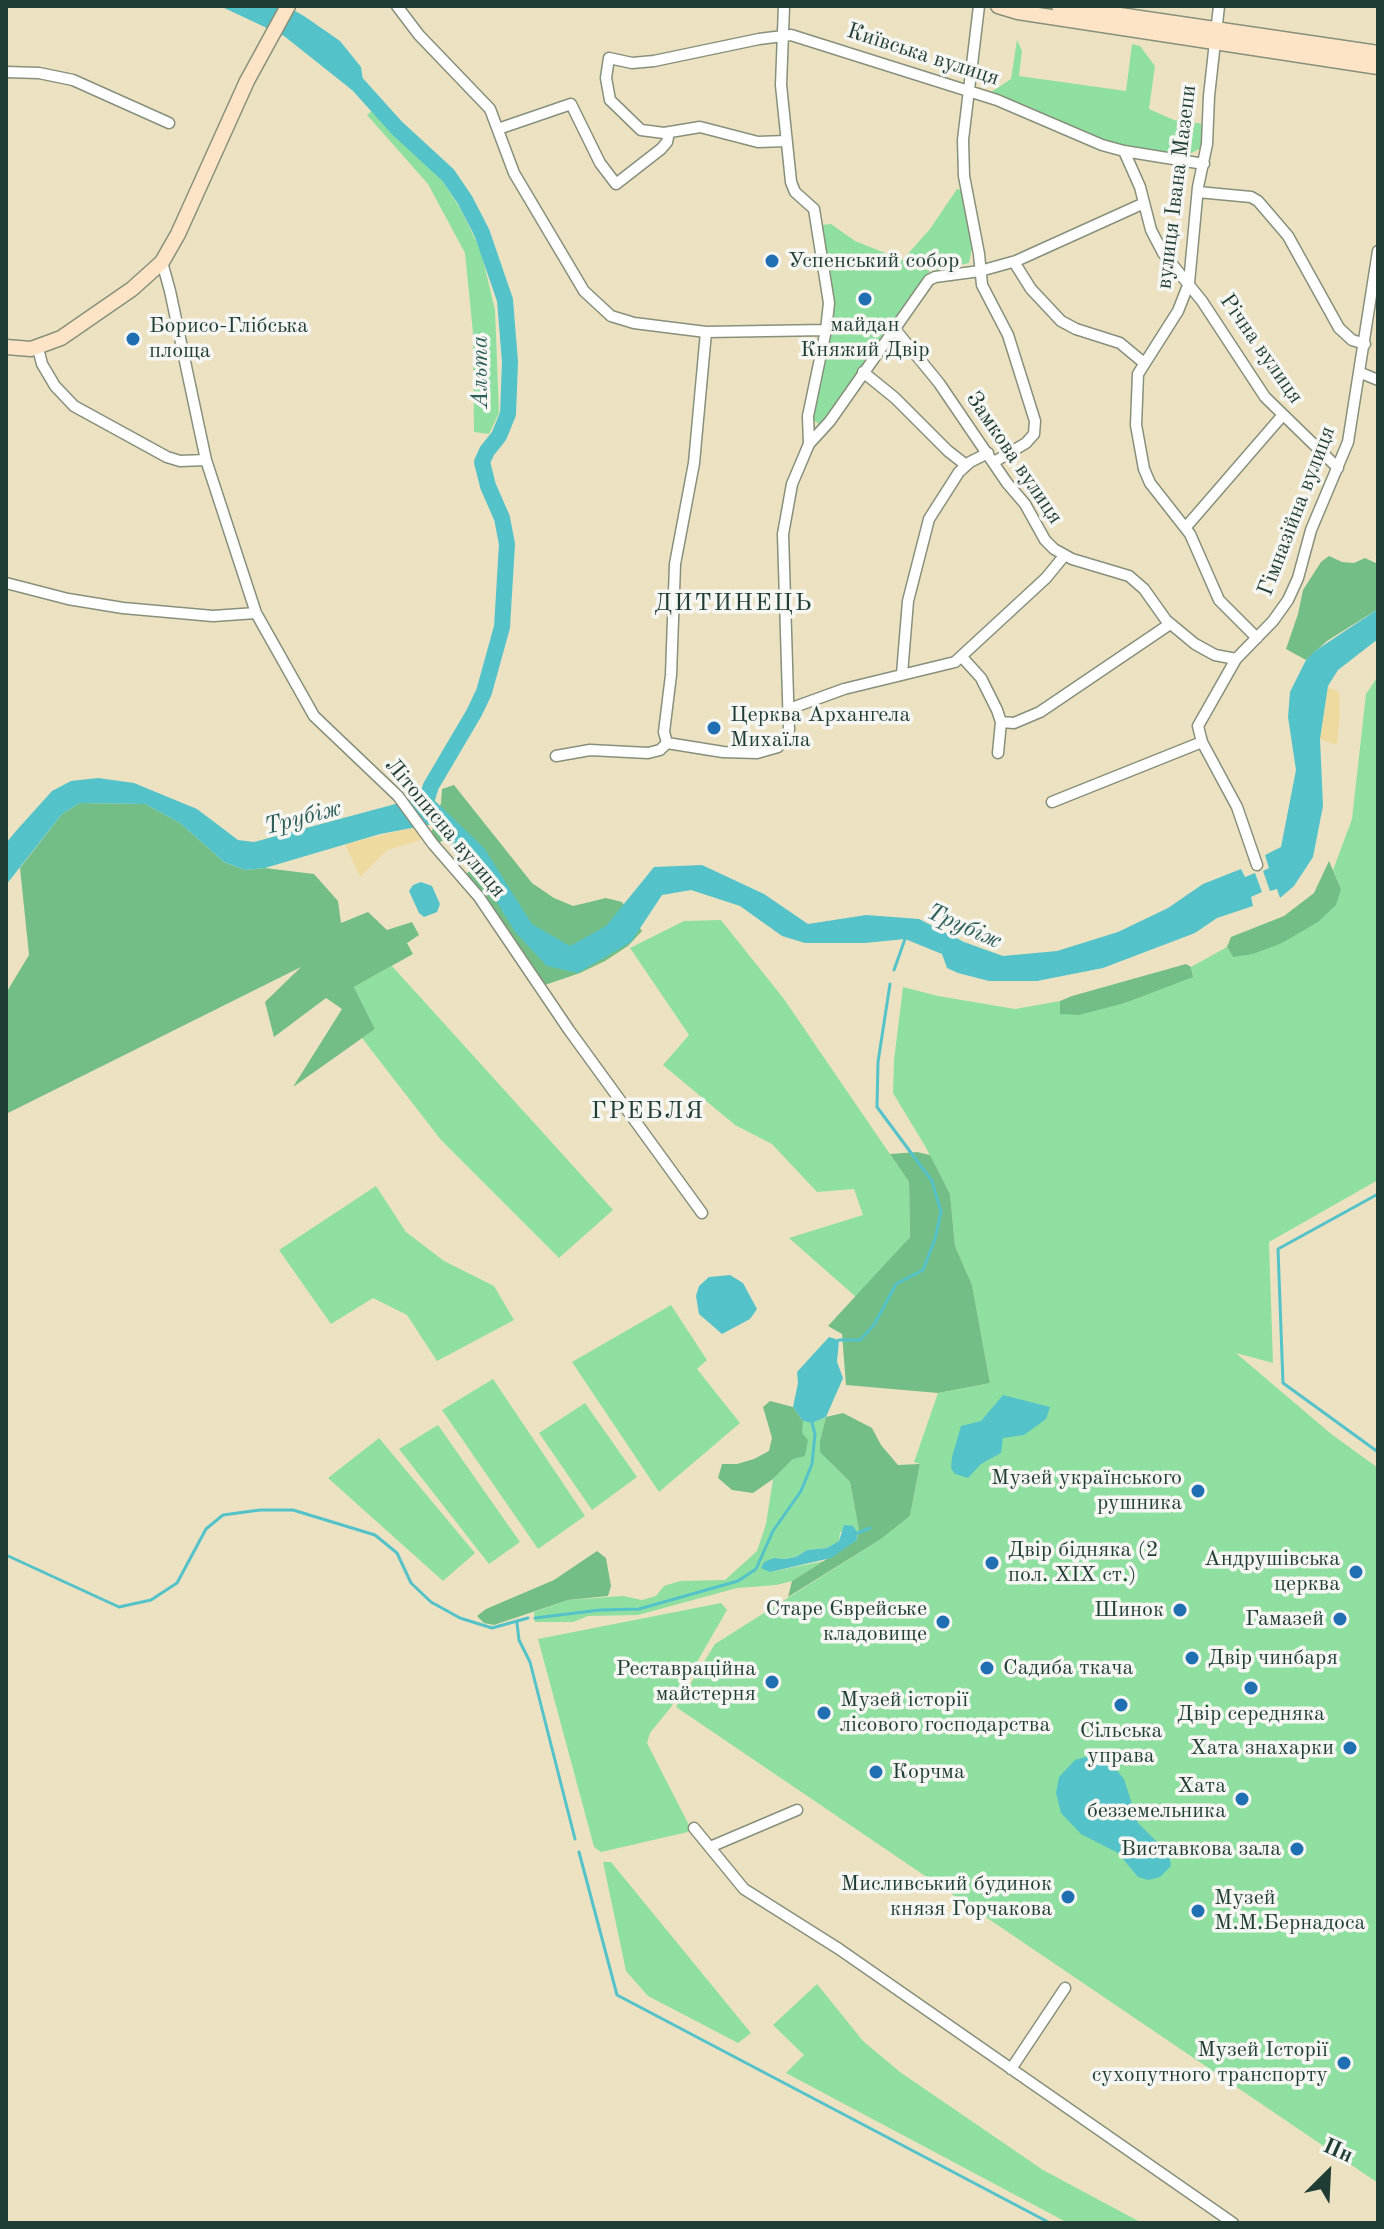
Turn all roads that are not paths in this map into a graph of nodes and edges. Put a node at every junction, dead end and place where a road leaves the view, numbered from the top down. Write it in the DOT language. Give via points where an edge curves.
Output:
graph roads {
  1 [pos="288,6"];
  2 [pos="397,6"];
  3 [pos="784,6"];
  4 [pos="979,6"];
  5 [pos="998,6"];
  6 [pos="1059,6"];
  7 [pos="1219,6"];
  8 [pos="782,35"];
  9 [pos="1216,36"];
  10 [pos="1378,53"];
  11 [pos="1378,67"];
  12 [pos="6,72"];
  13 [pos="969,92"];
  14 [pos="169,123"];
  15 [pos="498,129"];
  16 [pos="669,133"];
  17 [pos="786,141"];
  18 [pos="1124,151"];
  19 [pos="1204,164"];
  20 [pos="1198,192"];
  21 [pos="1142,204"];
  22 [pos="1378,251"];
  23 [pos="162,262"];
  24 [pos="1014,262"];
  25 [pos="980,271"];
  26 [pos="1189,283"];
  27 [pos="894,328"];
  28 [pos="826,330"];
  29 [pos="706,332"];
  30 [pos="1365,344"];
  31 [pos="6,347"];
  32 [pos="38,348"];
  33 [pos="1144,363"];
  34 [pos="863,372"];
  35 [pos="1361,373"];
  36 [pos="1378,380"];
  37 [pos="1282,416"];
  38 [pos="809,444"];
  39 [pos="991,457"];
  40 [pos="206,460"];
  41 [pos="966,465"];
  42 [pos="1338,468"];
  43 [pos="1186,527"];
  44 [pos="1064,556"];
  45 [pos="6,583"];
  46 [pos="256,613"];
  47 [pos="1170,624"];
  48 [pos="1257,638"];
  49 [pos="962,657"];
  50 [pos="1236,659"];
  51 [pos="902,674"];
  52 [pos="789,709"];
  53 [pos="1001,722"];
  54 [pos="1202,742"];
  55 [pos="667,743"];
  56 [pos="998,753"];
  57 [pos="556,756"];
  58 [pos="1052,802"];
  59 [pos="1257,865"];
  60 [pos="702,1213"];
  61 [pos="797,1810"];
  62 [pos="694,1828"];
  63 [pos="710,1847"];
  64 [pos="1065,1988"];
  65 [pos="1011,2069"];
  66 [pos="1233,2223"];
  1 -- 23 [label="main road"];
  2 -- 15 [label="street" via="484,102"];
  3 -- 8 [label="street"];
  4 -- 13 [label="street"];
  5 -- 9 [label="main road"];
  6 -- 9 [label="main road"];
  7 -- 9 [label="street, вулиця Івана Мазепи"];
  8 -- 13 [label="street, Київська вулиця"];
  8 -- 16 [label="street, Київська вулиця" via="642,62 609,58 606,85 615,106 641,130"];
  8 -- 17 [label="street"];
  9 -- 10 [label="main road"];
  9 -- 11 [label="main road"];
  9 -- 19 [label="street, вулиця Івана Мазепи"];
  12 -- 14 [label="street" via="73,80"];
  13 -- 18 [label="street, Київська вулиця"];
  13 -- 25 [label="street" via="962,154"];
  15 -- 16 [label="street" via="571,104 616,184 661,149"];
  15 -- 29 [label="street" via="514,173 590,298 619,319"];
  16 -- 17 [label="street" via="700,127 758,142"];
  17 -- 28 [label="street" via="792,187 812,206 817,224 829,294"];
  18 -- 19 [label="street, Київська вулиця"];
  18 -- 21 [label="street"];
  19 -- 20 [label="street, вулиця Івана Мазепи"];
  20 -- 26 [label="street, вулиця Івана Мазепи"];
  20 -- 30 [label="street" via="1258,201 1288,236 1339,328"];
  21 -- 24 [label="street"];
  21 -- 26 [label="street" via="1156,242"];
  22 -- 30 [label="street, Гімназійна вулиця"];
  23 -- 32 [label="main road" via="73,331"];
  23 -- 40 [label="street, Літописна вулиця"];
  24 -- 25 [label="street"];
  24 -- 33 [label="street" via="1061,321 1125,345"];
  25 -- 27 [label="street" via="932,278"];
  25 -- 39 [label="street" via="983,289 1012,345 1035,421 1030,440"];
  26 -- 33 [label="street, вулиця Івана Мазепи" via="1178,311"];
  26 -- 37 [label="street, Річна вулиця"];
  27 -- 34 [label="street"];
  27 -- 39 [label="street, Замкова вулиця"];
  28 -- 29 [label="street"];
  28 -- 38 [label="street" via="808,416"];
  29 -- 55 [label="street" via="694,463 675,564"];
  30 -- 35 [label="street, Гімназійна вулиця"];
  31 -- 32 [label="main road"];
  32 -- 40 [label="street" via="55,386 74,406 167,457"];
  33 -- 43 [label="street, вулиця Івана Мазепи" via="1135,400 1144,469"];
  34 -- 38 [label="street"];
  34 -- 41 [label="street"];
  35 -- 36 [label="street"];
  35 -- 42 [label="street, Гімназійна вулиця"];
  37 -- 42 [label="street, Річна вулиця"];
  37 -- 43 [label="street"];
  38 -- 52 [label="street" via="792,484 783,534"];
  39 -- 41 [label="street"];
  39 -- 44 [label="street, Замкова вулиця" via="1045,540"];
  40 -- 46 [label="street, Літописна вулиця"];
  41 -- 51 [label="street" via="927,525 908,601"];
  42 -- 48 [label="street, Гімназійна вулиця" via="1291,593"];
  43 -- 48 [label="street, вулиця Івана Мазепи" via="1219,600"];
  44 -- 47 [label="street, Замкова вулиця" via="1129,576"];
  44 -- 49 [label="street"];
  45 -- 46 [label="street" via="138,610 213,616"];
  46 -- 60 [label="street, Літописна вулиця" via="314,716 398,796 479,897"];
  47 -- 50 [label="street, Замкова вулиця" via="1208,653"];
  47 -- 53 [label="street" via="1040,712 1014,723"];
  48 -- 50 [label="street, Гімназійна вулиця"];
  49 -- 51 [label="street"];
  49 -- 53 [label="street" via="981,678"];
  50 -- 54 [label="street, Гімназійна вулиця" via="1200,720"];
  51 -- 52 [label="street"];
  52 -- 55 [label="street" via="787,734 773,749 737,753"];
  53 -- 56 [label="street"];
  54 -- 58 [label="street"];
  54 -- 59 [label="street" via="1237,807"];
  55 -- 57 [label="street" via="648,753 590,750"];
  61 -- 63 [label="street"];
  62 -- 63 [label="street"];
  63 -- 65 [label="street" via="744,1889"];
  64 -- 65 [label="street"];
  65 -- 66 [label="street"];
}
